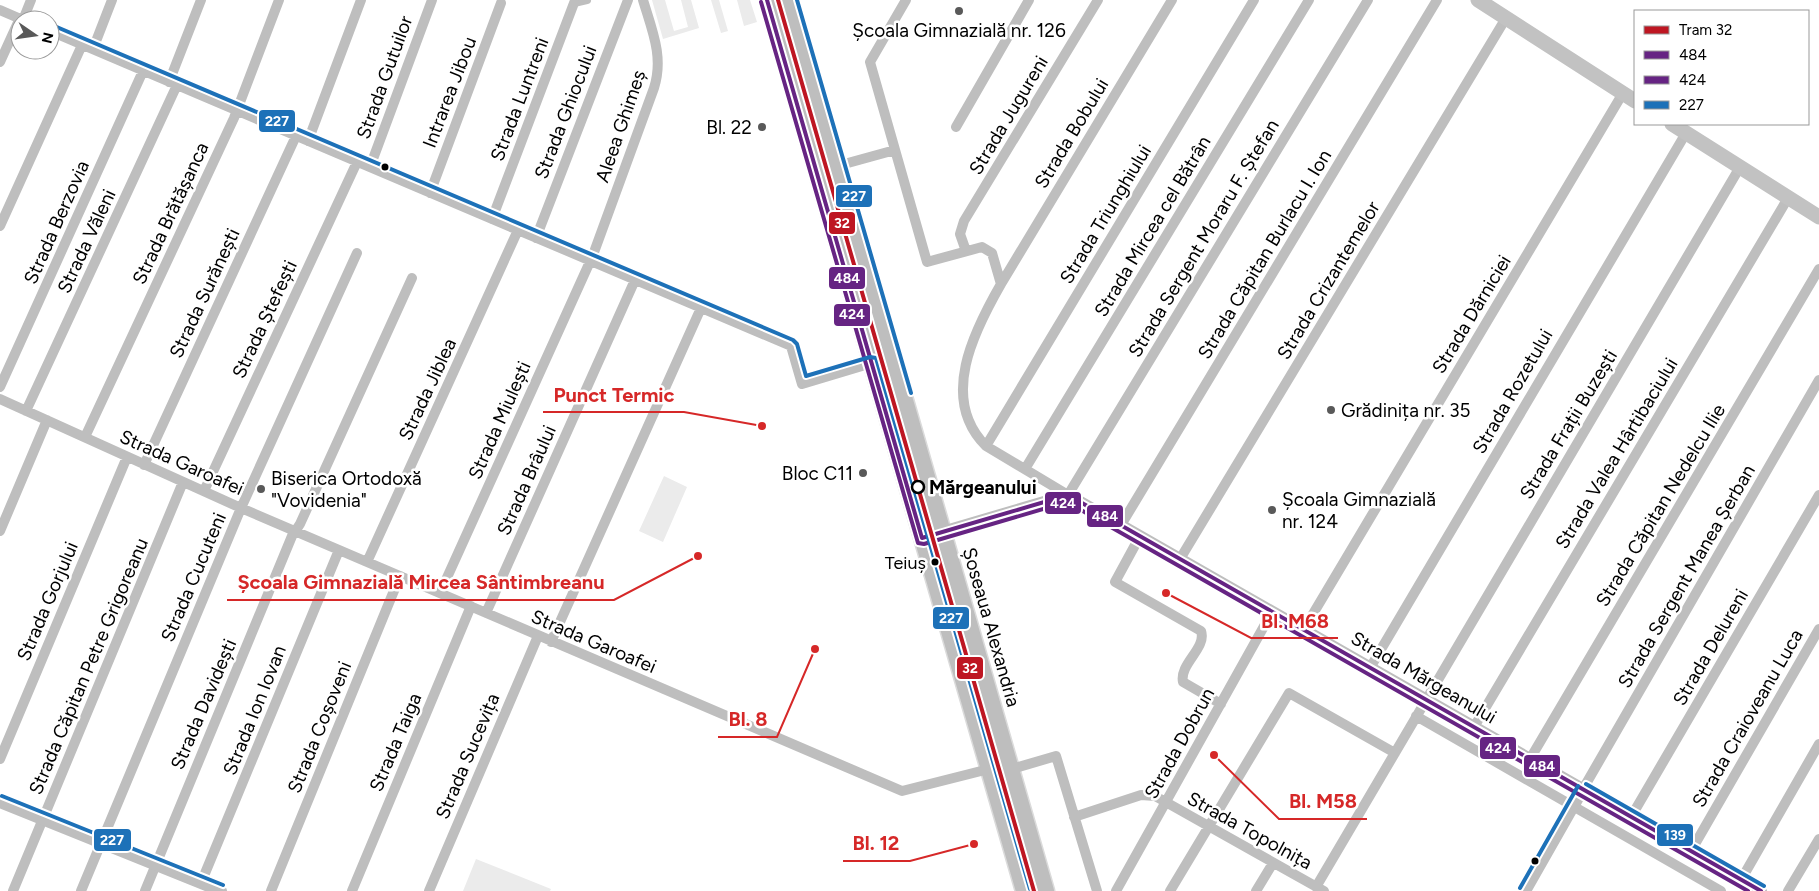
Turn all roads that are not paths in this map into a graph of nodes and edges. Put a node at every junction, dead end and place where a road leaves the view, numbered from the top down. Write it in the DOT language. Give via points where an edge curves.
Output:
graph roads {
  1 [pos="112,0"];
  2 [pos="201,0"];
  3 [pos="279,0"];
  4 [pos="361,0"];
  5 [pos="432,0"];
  6 [pos="587,0"];
  7 [pos="628,0"];
  8 [pos="643,0"];
  9 [pos="767,0"];
  10 [pos="790,0"];
  11 [pos="906,0"];
  12 [pos="1030,0"];
  13 [pos="1098,0"];
  14 [pos="1172,0"];
  15 [pos="1254,0"];
  16 [pos="1309,0"];
  17 [pos="1368,0"];
  18 [pos="1437,0"];
  19 [pos="1478,0"];
  20 [pos="501,3"];
  21 [pos="574,3"];
  22 [pos="1506,18"];
  23 [pos="60,35"];
  24 [pos="10,42"];
  25 [pos="82,45"];
  26 [pos="93,50"];
  27 [pos="0,62"];
  28 [pos="143,71"];
  29 [pos="173,83"];
  30 [pos="1629,97"];
  31 [pos="237,111"];
  32 [pos="1674,125"];
  33 [pos="956,127"];
  34 [pos="1686,133"];
  35 [pos="296,136"];
  36 [pos="308,141"];
  37 [pos="895,150"];
  38 [pos="357,162"];
  39 [pos="837,166"];
  40 [pos="370,167"];
  41 [pos="1740,167"];
  42 [pos="430,193"];
  43 [pos="1788,198"];
  44 [pos="1819,217"];
  45 [pos="492,219"];
  46 [pos="0,226"];
  47 [pos="518,230"];
  48 [pos="536,238"];
  49 [pos="966,251"];
  50 [pos="357,254"];
  51 [pos="590,261"];
  52 [pos="1819,269"];
  53 [pos="412,278"];
  54 [pos="635,280"];
  55 [pos="1001,284"];
  56 [pos="701,308"];
  57 [pos="872,363"];
  58 [pos="1819,380"];
  59 [pos="0,387"];
  60 [pos="0,399"];
  61 [pos="26,411"];
  62 [pos="47,420"];
  63 [pos="85,437"];
  64 [pos="986,446"];
  65 [pos="127,457"];
  66 [pos="144,465"];
  67 [pos="1025,469"];
  68 [pos="183,482"];
  69 [pos="204,491"];
  70 [pos="1068,495"];
  71 [pos="1819,495"];
  72 [pos="241,508"];
  73 [pos="1121,525"];
  74 [pos="0,531"];
  75 [pos="295,531"];
  76 [pos="944,531"];
  77 [pos="1140,536"];
  78 [pos="922,538"];
  79 [pos="339,550"];
  80 [pos="1180,559"];
  81 [pos="367,562"];
  82 [pos="400,576"];
  83 [pos="440,593"];
  84 [pos="471,606"];
  85 [pos="1272,612"];
  86 [pos="486,613"];
  87 [pos="1304,629"];
  88 [pos="1819,629"];
  89 [pos="538,636"];
  90 [pos="551,642"];
  91 [pos="1370,668"];
  92 [pos="1426,699"];
  93 [pos="1221,704"];
  94 [pos="1416,716"];
  95 [pos="1474,727"];
  96 [pos="1819,744"];
  97 [pos="1395,753"];
  98 [pos="1530,758"];
  99 [pos="0,759"];
  100 [pos="989,769"];
  101 [pos="1012,769"];
  102 [pos="1583,789"];
  103 [pos="0,802"];
  104 [pos="1166,802"];
  105 [pos="1573,806"];
  106 [pos="1074,817"];
  107 [pos="1631,817"];
  108 [pos="43,820"];
  109 [pos="1209,827"];
  110 [pos="1819,839"];
  111 [pos="101,843"];
  112 [pos="1691,851"];
  113 [pos="1273,862"];
  114 [pos="156,865"];
  115 [pos="1741,880"];
  116 [pos="209,888"];
  117 [pos="1320,889"];
  118 [pos="13,891"];
  119 [pos="81,891"];
  120 [pos="145,891"];
  121 [pos="272,891"];
  122 [pos="352,891"];
  123 [pos="429,891"];
  124 [pos="1024,891"];
  125 [pos="1046,891"];
  126 [pos="1097,891"];
  127 [pos="1116,891"];
  128 [pos="1170,891"];
  129 [pos="1256,891"];
  130 [pos="1525,891"];
  131 [pos="1721,891"];
  132 [pos="1761,891"];
  133 [pos="1788,891"];
  1 -- 26 [label="street"];
  2 -- 29 [label="street, Strada Văleni"];
  3 -- 31 [label="street, Strada Brătășanca"];
  4 -- 36 [label="street"];
  5 -- 40 [label="street, Strada Gutuilor"];
  6 -- 21 [label="street, Strada Luntreni"];
  7 -- 48 [label="street, Strada Ghiocului"];
  8 -- 51 [label="street, Aleea Ghimeș" via="658,52 657,78"];
  9 -- 57 [label="main road"];
  10 -- 39 [label="main road, Șoseaua Alexandria"];
  11 -- 37 [label="street" via="870,62"];
  12 -- 33 [label="street"];
  13 -- 49 [label="street, Strada Jugureni" via="964,221 960,234"];
  14 -- 55 [label="street, Strada Bobului"];
  15 -- 64 [label="street, Strada Triunghiului"];
  16 -- 67 [label="street, Strada Mircea cel Bătrân"];
  17 -- 70 [label="street, Strada Sergent Moraru F. Ștefan"];
  18 -- 73 [label="street, Strada Căpitan Burlacu I. Ion"];
  19 -- 22 [label="main road"];
  20 -- 42 [label="street, Intrarea Jibou"];
  21 -- 45 [label="street, Strada Luntreni"];
  22 -- 30 [label="main road"];
  22 -- 80 [label="street, Strada Crizantemelor"];
  23 -- 25 [label="street"];
  24 -- 27 [label="street"];
  25 -- 26 [label="street"];
  25 -- 46 [label="street"];
  26 -- 28 [label="street"];
  28 -- 29 [label="street"];
  28 -- 59 [label="street, Strada Berzovia"];
  29 -- 31 [label="street"];
  29 -- 61 [label="street, Strada Văleni"];
  30 -- 87 [label="street, Strada Dărniciei"];
  31 -- 35 [label="street"];
  31 -- 63 [label="street, Strada Brătășanca"];
  32 -- 34 [label="main road"];
  34 -- 41 [label="main road"];
  34 -- 91 [label="street, Strada Rozetului"];
  35 -- 36 [label="street"];
  35 -- 66 [label="street, Strada Surănești"];
  36 -- 38 [label="street"];
  37 -- 39 [label="street"];
  37 -- 49 [label="street" via="927,262"];
  38 -- 40 [label="street"];
  38 -- 69 [label="street, Strada Ștefești"];
  39 -- 76 [label="main road, Șoseaua Alexandria"];
  40 -- 42 [label="street"];
  41 -- 43 [label="main road"];
  41 -- 92 [label="street, Strada Frații Buzești"];
  42 -- 45 [label="street"];
  43 -- 44 [label="main road"];
  43 -- 95 [label="street, Strada Valea Hârtibaciului"];
  45 -- 47 [label="street"];
  47 -- 48 [label="street"];
  47 -- 81 [label="street, Strada Jiblea"];
  48 -- 51 [label="street"];
  49 -- 55 [label="street" via="982,247 988,249"];
  50 -- 72 [label="street, Strada Cucuteni"];
  51 -- 54 [label="street"];
  51 -- 83 [label="street, Strada Miulești"];
  52 -- 98 [label="street, Strada Căpitan Nedelcu Ilie"];
  53 -- 75 [label="street, Strada Davidești"];
  54 -- 56 [label="street"];
  54 -- 86 [label="street, Strada Brâului"];
  55 -- 64 [label="street, Strada Bobului" via="975,334 964,373 966,411 977,436"];
  56 -- 57 [label="street" via="791,346 802,384"];
  56 -- 90 [label="street"];
  57 -- 78 [label="main road"];
  58 -- 102 [label="street, Strada Sergent Manea Șerban"];
  60 -- 61 [label="street, Strada Garoafei"];
  61 -- 62 [label="street, Strada Garoafei"];
  62 -- 63 [label="street, Strada Garoafei"];
  62 -- 74 [label="street"];
  63 -- 65 [label="street, Strada Garoafei"];
  64 -- 67 [label="street, Strada Mărgeanului"];
  65 -- 66 [label="street, Strada Garoafei"];
  65 -- 99 [label="street, Strada Gorjului"];
  66 -- 68 [label="street, Strada Garoafei"];
  67 -- 70 [label="street, Strada Mărgeanului"];
  68 -- 69 [label="street, Strada Garoafei"];
  68 -- 108 [label="street, Strada Căpitan Petre Grigoreanu"];
  69 -- 72 [label="street, Strada Garoafei"];
  70 -- 73 [label="street, Strada Mărgeanului"];
  70 -- 76 [label="street"];
  71 -- 107 [label="street, Strada Delureni"];
  72 -- 75 [label="street, Strada Garoafei"];
  72 -- 111 [label="street, Strada Cucuteni"];
  73 -- 77 [label="street, Strada Mărgeanului"];
  75 -- 79 [label="street, Strada Garoafei"];
  75 -- 114 [label="street, Strada Davidești"];
  76 -- 78 [label="street"];
  76 -- 101 [label="main road, Șoseaua Alexandria"];
  77 -- 80 [label="street, Strada Mărgeanului"];
  77 -- 93 [label="street" via="1115,582 1201,632 1202,639 1182,674 1183,682"];
  78 -- 100 [label="main road"];
  79 -- 81 [label="street, Strada Garoafei"];
  79 -- 116 [label="street, Strada Ion Iovan"];
  80 -- 85 [label="street, Strada Mărgeanului"];
  81 -- 82 [label="street, Strada Garoafei"];
  82 -- 83 [label="street, Strada Garoafei"];
  82 -- 121 [label="street, Strada Coșoveni"];
  83 -- 84 [label="street, Strada Garoafei"];
  84 -- 86 [label="street, Strada Garoafei"];
  84 -- 122 [label="street, Strada Taiga"];
  85 -- 87 [label="street, Strada Mărgeanului"];
  85 -- 93 [label="street, Strada Dobrun"];
  86 -- 89 [label="street, Strada Garoafei"];
  87 -- 91 [label="street, Strada Mărgeanului"];
  88 -- 112 [label="street, Strada Craioveanu Luca"];
  89 -- 90 [label="street, Strada Garoafei"];
  89 -- 123 [label="street, Strada Sucevița"];
  90 -- 100 [label="street, Strada Garoafei" via="902,791"];
  91 -- 92 [label="street, Strada Mărgeanului"];
  92 -- 94 [label="street, Strada Frații Buzești"];
  92 -- 95 [label="street, Strada Mărgeanului"];
  93 -- 104 [label="street, Strada Dobrun"];
  94 -- 97 [label="street, Strada Frații Buzești"];
  94 -- 105 [label="street, Strada Mărgeanului"];
  95 -- 98 [label="street, Strada Mărgeanului"];
  96 -- 115 [label="street"];
  97 -- 109 [label="street" via="1289,694"];
  97 -- 117 [label="street, Strada Frații Buzești"];
  98 -- 102 [label="street, Strada Mărgeanului"];
  100 -- 124 [label="main road"];
  101 -- 106 [label="street" via="1056,756"];
  101 -- 125 [label="main road, Șoseaua Alexandria"];
  102 -- 105 [label="street"];
  102 -- 107 [label="street, Strada Mărgeanului"];
  103 -- 108 [label="street"];
  104 -- 106 [label="street, Strada Topolnița" via="1155,796 1141,795"];
  104 -- 109 [label="street, Strada Topolnița"];
  104 -- 127 [label="street, Strada Dobrun"];
  105 -- 130 [label="street"];
  105 -- 131 [label="street, Strada Mărgeanului"];
  106 -- 126 [label="street"];
  107 -- 112 [label="street, Strada Mărgeanului"];
  108 -- 111 [label="street"];
  108 -- 118 [label="street, Strada Căpitan Petre Grigoreanu"];
  109 -- 113 [label="street, Strada Topolnița"];
  109 -- 128 [label="street"];
  110 -- 133 [label="street"];
  111 -- 114 [label="street"];
  111 -- 119 [label="street, Strada Cucuteni"];
  112 -- 115 [label="street, Strada Mărgeanului"];
  113 -- 117 [label="street, Strada Topolnița"];
  113 -- 129 [label="street"];
  114 -- 116 [label="street"];
  114 -- 120 [label="street, Strada Davidești"];
  115 -- 132 [label="street, Strada Mărgeanului"];
}
